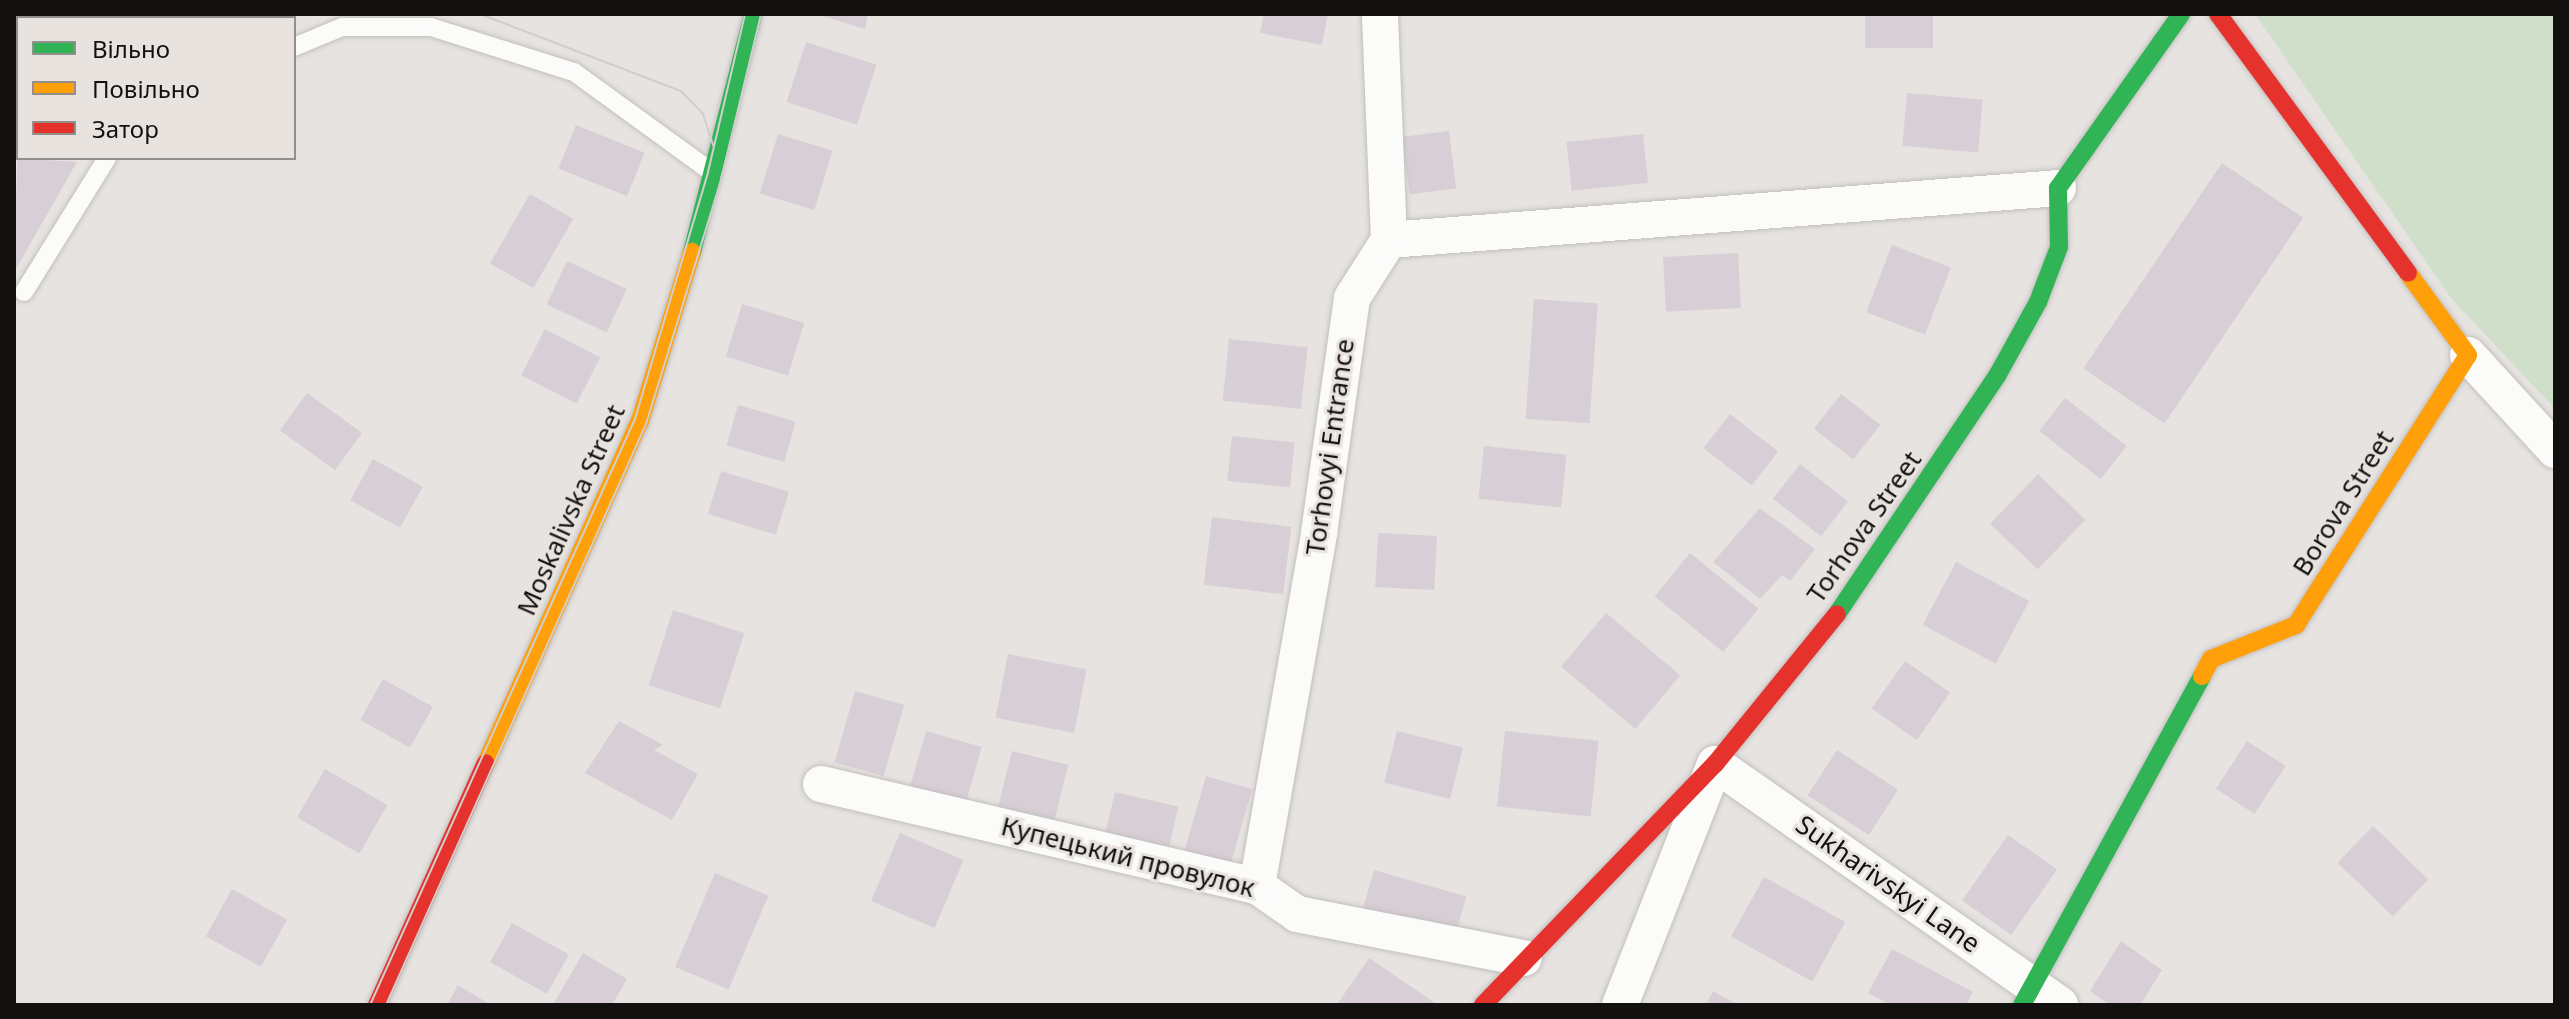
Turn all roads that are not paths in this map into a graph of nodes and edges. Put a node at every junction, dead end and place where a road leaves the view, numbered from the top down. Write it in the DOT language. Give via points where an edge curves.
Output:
graph roads {
  1 [pos="753,14"];
  2 [pos="1380,14"];
  3 [pos="2181,14"];
  4 [pos="2218,14"];
  5 [pos="296,46"];
  6 [pos="106,160"];
  7 [pos="715,173"];
  8 [pos="2058,188"];
  9 [pos="1389,240"];
  10 [pos="24,292"];
  11 [pos="2468,355"];
  12 [pos="2555,450"];
  13 [pos="1715,764"];
  14 [pos="821,784"];
  15 [pos="1257,886"];
  16 [pos="1524,958"];
  17 [pos="2038,998"];
  18 [pos="377,1005"];
  19 [pos="1483,1005"];
  20 [pos="1620,1005"];
  1 -- 7 [label="street, Moskalivska Street"];
  2 -- 9 [label="street"];
  3 -- 8 [label="street"];
  4 -- 11 [label="street"];
  5 -- 7 [label="lane" via="342,27 431,27 574,72"];
  6 -- 10 [label="lane"];
  7 -- 18 [label="street, Moskalivska Street" via="640,421"];
  8 -- 9 [label="street"];
  8 -- 13 [label="street, Torhova Street" via="2059,247 2038,302 1997,376 1861,585"];
  9 -- 15 [label="street, Torhovyi Entrance" via="1352,298 1319,533"];
  11 -- 12 [label="street"];
  11 -- 17 [label="street, Borova Street" via="2296,625 2211,659"];
  13 -- 16 [label="street, Torhova Street"];
  13 -- 17 [label="street, Sukharivskyi Lane"];
  13 -- 20 [label="street"];
  14 -- 15 [label="street, Купецький провулок"];
  15 -- 16 [label="street, Купецький провулок" via="1297,914"];
  16 -- 19 [label="street, Torhova Street"];
}
